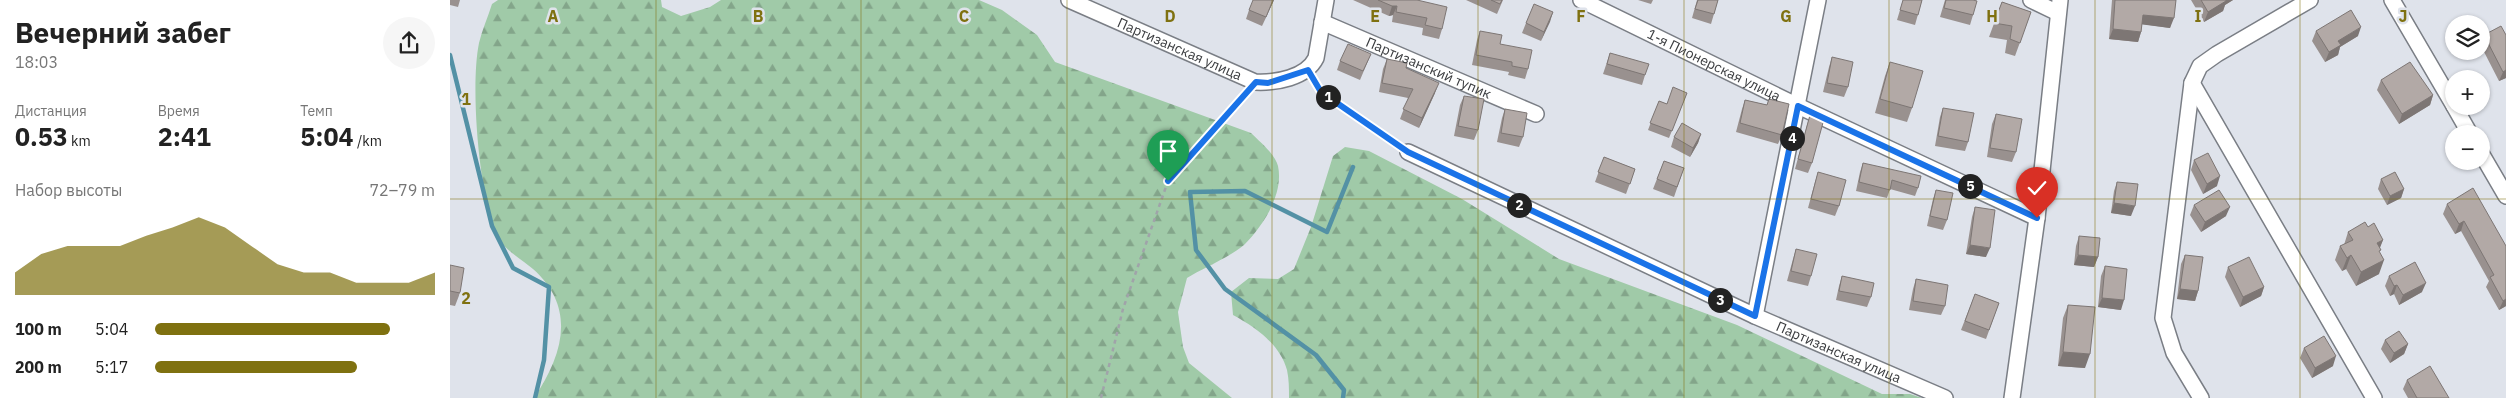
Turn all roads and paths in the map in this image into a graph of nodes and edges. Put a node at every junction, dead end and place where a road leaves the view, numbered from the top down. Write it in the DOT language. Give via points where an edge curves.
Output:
graph roads {
  1 [pos="1069,0"];
  2 [pos="1326,0"];
  3 [pos="1581,0"];
  4 [pos="1818,0"];
  5 [pos="2031,0"];
  6 [pos="2310,0"];
  7 [pos="2392,0"];
  8 [pos="2059,6"];
  9 [pos="1322,22"];
  10 [pos="1308,70"];
  11 [pos="1256,82"];
  12 [pos="2192,83"];
  13 [pos="2445,91"];
  14 [pos="1798,106"];
  15 [pos="1536,114"];
  16 [pos="1408,152"];
  17 [pos="2490,168"];
  18 [pos="2506,196"];
  19 [pos="2037,218"];
  20 [pos="1755,316"];
  21 [pos="1101,398"];
  22 [pos="1945,398"];
  23 [pos="2012,398"];
  24 [pos="2201,398"];
  25 [pos="2374,398"];
  1 -- 11 [label="street, Партизанская улица"];
  2 -- 9 [label="street"];
  3 -- 14 [label="street, 1-я Пионерская улица"];
  4 -- 14 [label="street"];
  5 -- 8 [label="street"];
  6 -- 12 [label="street" via="2217,54 2200,66"];
  7 -- 13 [label="street"];
  8 -- 19 [label="street"];
  9 -- 10 [label="street" via="1316,58"];
  9 -- 15 [label="street, Партизанский тупик"];
  10 -- 11 [label="street, Партизанская улица" via="1268,83"];
  10 -- 16 [label="path" via="1321,92"];
  11 -- 21 [label="path" via="1168,181 1123,309"];
  12 -- 24 [label="street" via="2163,318 2174,352"];
  12 -- 25 [label="street"];
  14 -- 19 [label="street, 1-я Пионерская улица"];
  14 -- 20 [label="street"];
  16 -- 20 [label="street, Партизанская улица"];
  17 -- 18 [label="street"];
  19 -- 23 [label="street"];
  20 -- 22 [label="street, Партизанская улица"];
}
